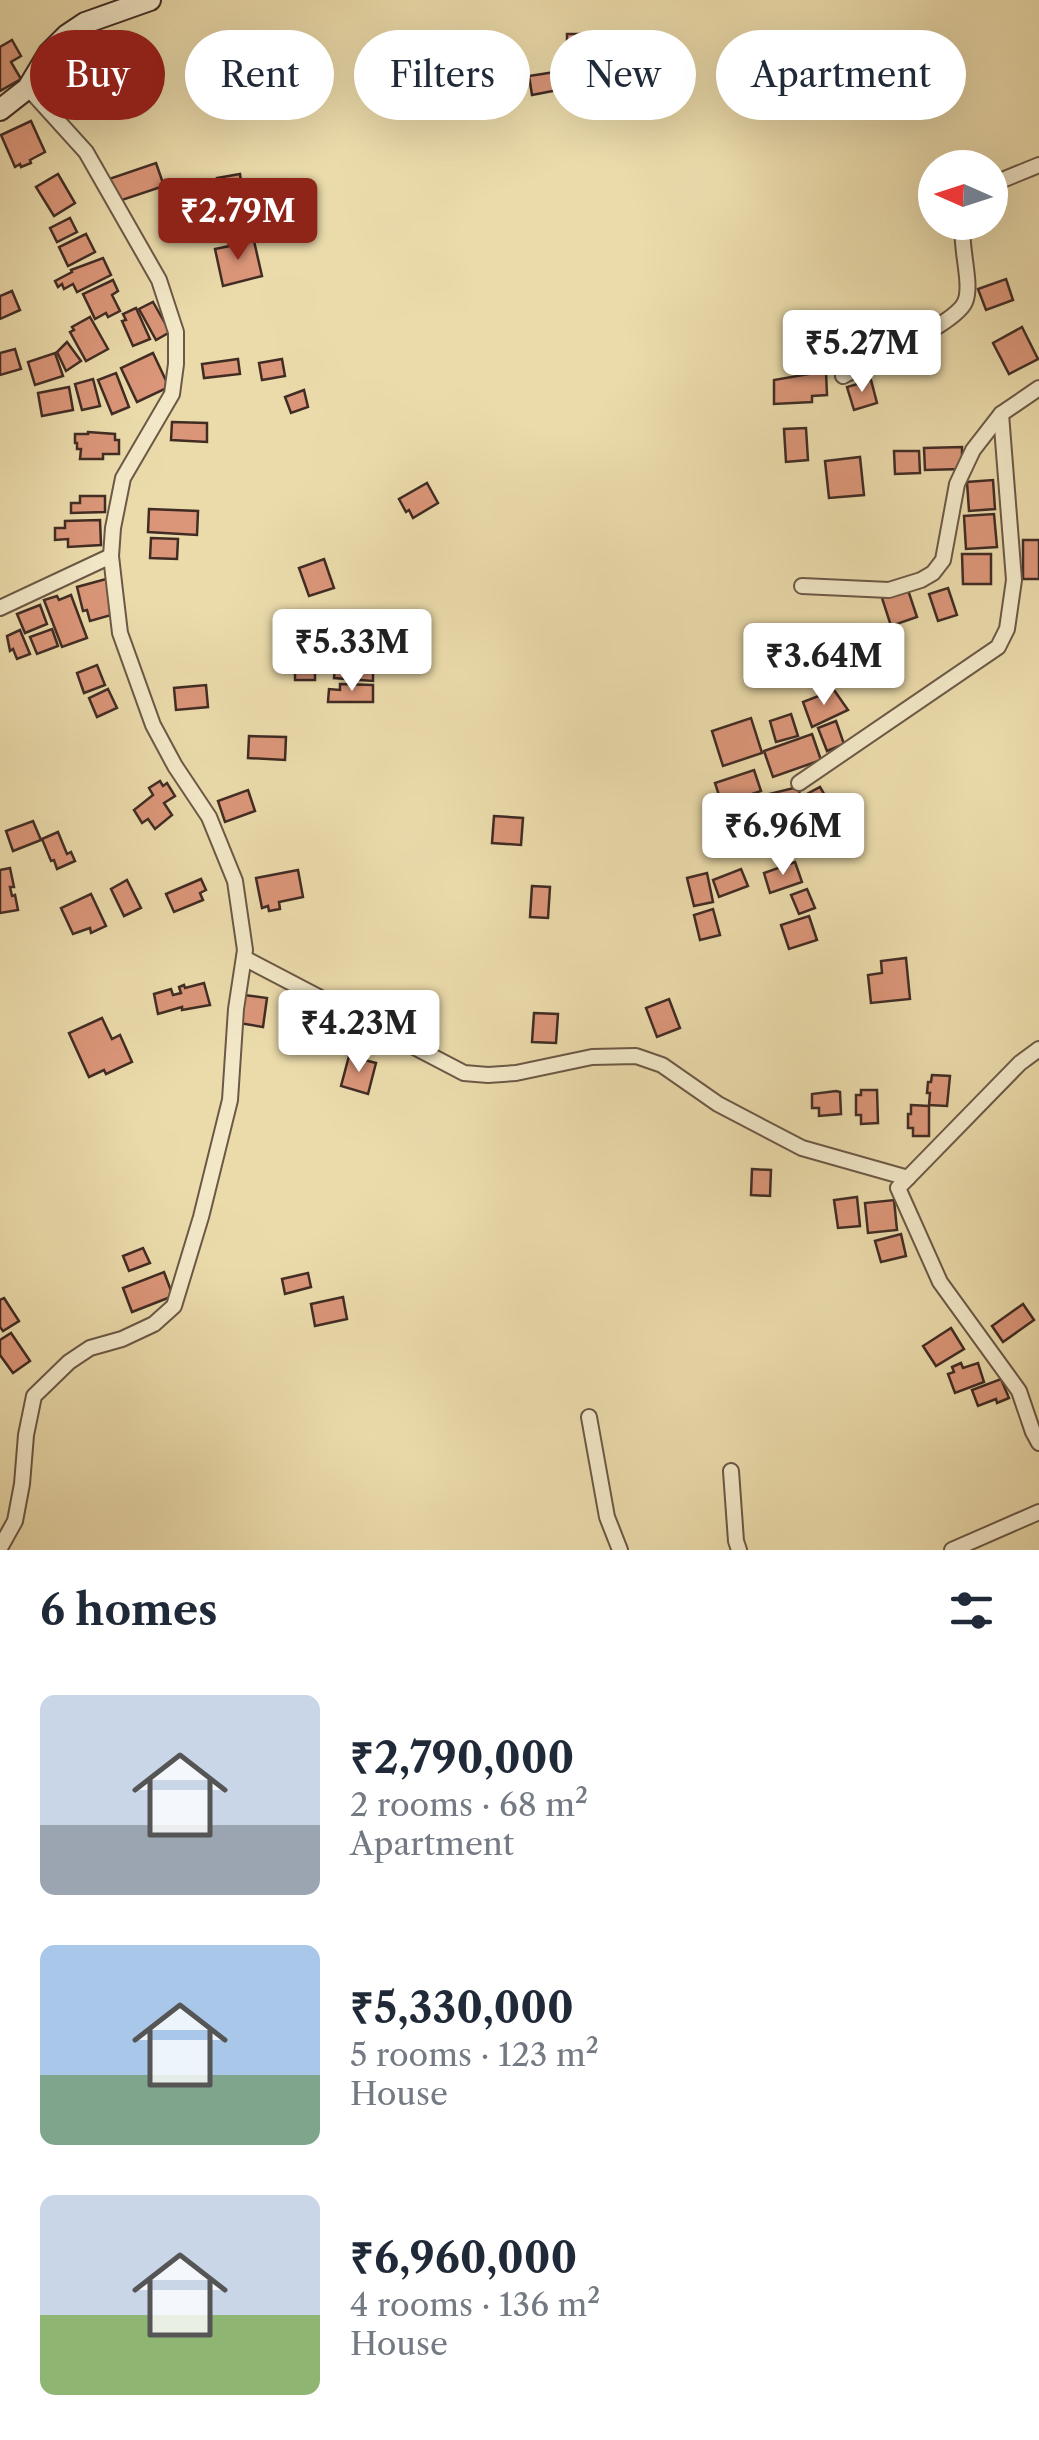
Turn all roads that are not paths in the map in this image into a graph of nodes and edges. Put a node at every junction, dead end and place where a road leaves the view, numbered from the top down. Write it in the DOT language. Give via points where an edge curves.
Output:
graph roads {
  1 [pos="150,0"];
  2 [pos="28,88"];
  3 [pos="0,110"];
  4 [pos="1039,165"];
  5 [pos="1008,178"];
  6 [pos="962,240"];
  7 [pos="843,376"];
  8 [pos="1039,388"];
  9 [pos="1001,414"];
  10 [pos="111,556"];
  11 [pos="802,586"];
  12 [pos="0,608"];
  13 [pos="798,783"];
  14 [pos="244,958"];
  15 [pos="1039,1048"];
  16 [pos="908,1178"];
  17 [pos="589,1418"];
  18 [pos="1039,1442"];
  19 [pos="731,1471"];
  20 [pos="1039,1512"];
  21 [pos="0,1548"];
  22 [pos="620,1550"];
  23 [pos="739,1550"];
  24 [pos="952,1550"];
  1 -- 2 [label="street" via="67,35"];
  2 -- 3 [label="street"];
  2 -- 10 [label="street" via="86,152 159,280 176,332 172,394 123,478"];
  4 -- 5 [label="street"];
  6 -- 7 [label="street" via="966,302 946,322"];
  8 -- 9 [label="street"];
  9 -- 11 [label="street" via="957,484 942,560 933,572 889,590"];
  9 -- 13 [label="street" via="1014,580 998,646"];
  10 -- 12 [label="street"];
  10 -- 14 [label="street" via="120,632 153,725 209,818 235,880"];
  14 -- 16 [label="street" via="464,1072 516,1073 592,1057 636,1056 802,1148"];
  14 -- 21 [label="street" via="230,1100 174,1306 154,1324 90,1348 34,1396 15,1521"];
  15 -- 16 [label="street"];
  16 -- 18 [label="street" via="898,1188 940,1282 1019,1391"];
  17 -- 22 [label="street" via="607,1517"];
  19 -- 23 [label="street"];
  20 -- 24 [label="street"];
}
